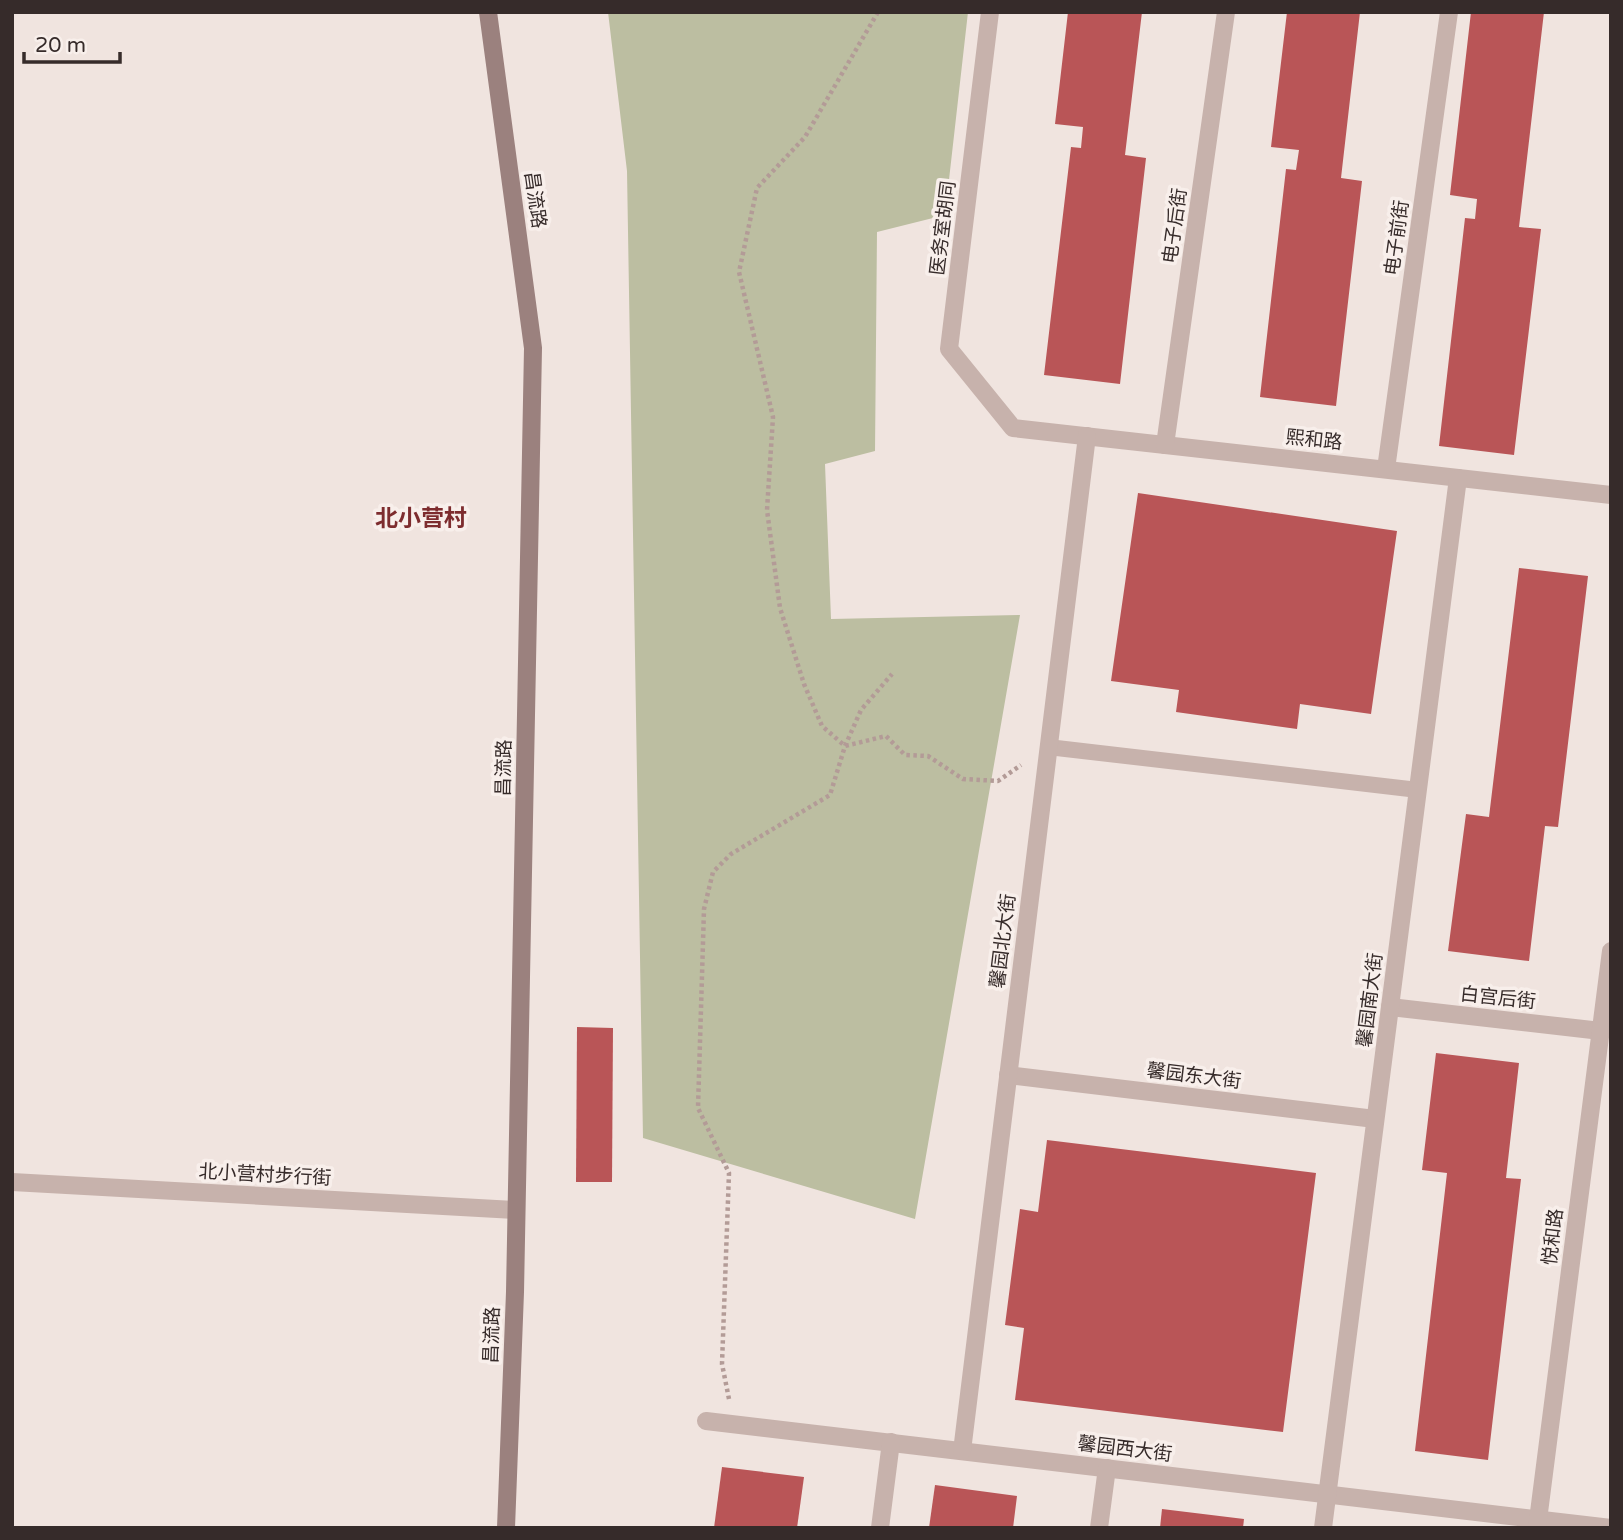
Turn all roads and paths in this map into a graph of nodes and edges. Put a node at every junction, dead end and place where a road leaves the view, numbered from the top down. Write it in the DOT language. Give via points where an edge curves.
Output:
graph roads {
  1 [pos="488,12"];
  2 [pos="878,12"];
  3 [pos="990,12"];
  4 [pos="1226,12"];
  5 [pos="1448,12"];
  6 [pos="1013,428"];
  7 [pos="1087,436"];
  8 [pos="1165,445"];
  9 [pos="1387,469"];
  10 [pos="1458,478"];
  11 [pos="1611,495"];
  12 [pos="891,674"];
  13 [pos="845,746"];
  14 [pos="1048,747"];
  15 [pos="1418,790"];
  16 [pos="1611,951"];
  17 [pos="1390,1007"];
  18 [pos="1601,1031"];
  19 [pos="1008,1075"];
  20 [pos="1376,1119"];
  21 [pos="12,1182"];
  22 [pos="516,1210"];
  23 [pos="706,1421"];
  24 [pos="734,1424"];
  25 [pos="891,1442"];
  26 [pos="962,1451"];
  27 [pos="1107,1468"];
  28 [pos="1327,1494"];
  29 [pos="1537,1523"];
  30 [pos="506,1528"];
  31 [pos="880,1528"];
  32 [pos="1099,1528"];
  33 [pos="1323,1528"];
  34 [pos="1611,1528"];
  1 -- 22 [label="main road, 昌流路" via="533,348"];
  2 -- 13 [label="path" via="805,137 757,188 740,272 773,417 767,510 780,608 822,726"];
  3 -- 6 [label="street, 医务室胡同" via="949,349"];
  4 -- 8 [label="street, 电子后街"];
  5 -- 9 [label="street, 电子前街"];
  6 -- 7 [label="street, 熙和路"];
  7 -- 8 [label="street, 熙和路"];
  7 -- 14 [label="street, 馨园北大街"];
  8 -- 9 [label="street, 熙和路"];
  9 -- 10 [label="street, 熙和路"];
  10 -- 11 [label="street, 熙和路"];
  10 -- 15 [label="street, 馨园南大街"];
  12 -- 13 [label="path" via="861,710"];
  13 -- 14 [label="path" via="886,736 905,755 928,756 963,779 998,781"];
  13 -- 24 [label="path" via="830,795 732,853 712,872 704,909 698,1108 729,1172 722,1364"];
  14 -- 15 [label="lane"];
  14 -- 19 [label="street, 馨园北大街"];
  15 -- 17 [label="street, 馨园南大街"];
  16 -- 18 [label="street, 悦和路"];
  17 -- 18 [label="street, 白宫后街"];
  17 -- 20 [label="street, 馨园南大街"];
  18 -- 29 [label="street, 悦和路"];
  19 -- 20 [label="street, 馨园东大街"];
  19 -- 26 [label="street, 馨园北大街"];
  20 -- 28 [label="street, 馨园南大街"];
  21 -- 22 [label="street, 北小营村步行街"];
  22 -- 30 [label="main road, 昌流路"];
  23 -- 24 [label="street, 馨园西大街"];
  24 -- 25 [label="street, 馨园西大街"];
  25 -- 26 [label="street, 馨园西大街"];
  25 -- 31 [label="street"];
  26 -- 27 [label="street, 馨园西大街"];
  27 -- 28 [label="street, 馨园西大街"];
  27 -- 32 [label="street"];
  28 -- 29 [label="street, 馨园西大街"];
  28 -- 33 [label="street, 馨园南大街"];
  29 -- 34 [label="street, 馨园西大街"];
}
